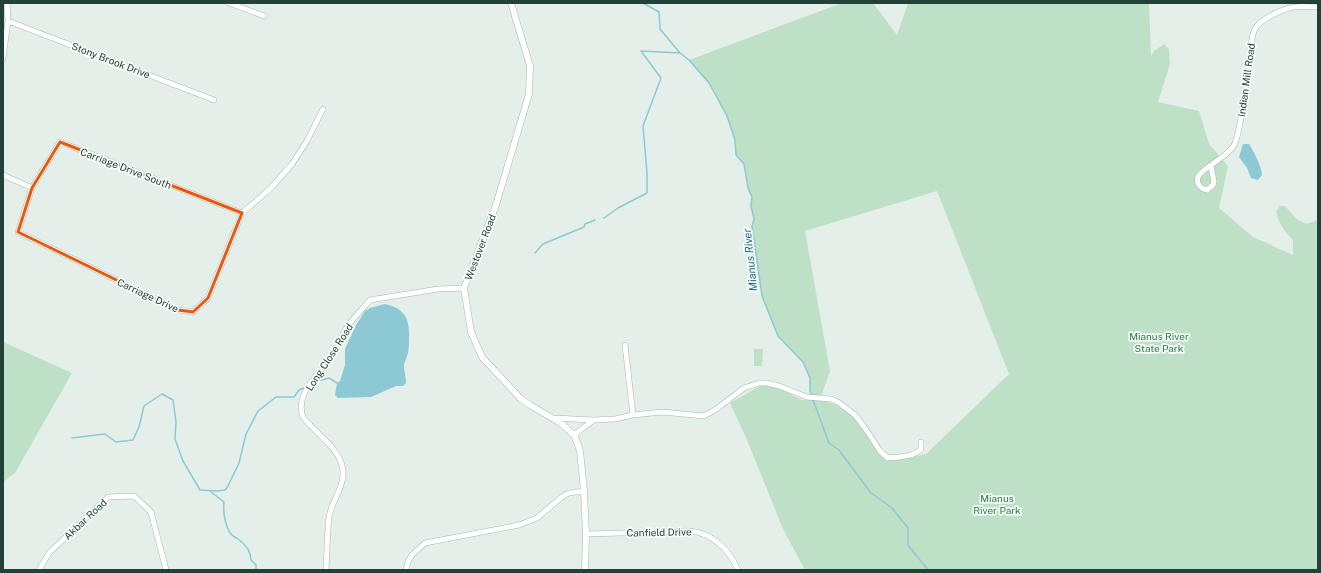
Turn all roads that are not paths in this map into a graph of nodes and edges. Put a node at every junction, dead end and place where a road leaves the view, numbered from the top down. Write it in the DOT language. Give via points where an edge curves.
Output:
graph roads {
  1 [pos="7,3"];
  2 [pos="229,3"];
  3 [pos="511,3"];
  4 [pos="1318,8"];
  5 [pos="264,16"];
  6 [pos="8,21"];
  7 [pos="3,58"];
  8 [pos="214,100"];
  9 [pos="323,108"];
  10 [pos="1211,166"];
  11 [pos="3,176"];
  12 [pos="32,188"];
  13 [pos="242,213"];
  14 [pos="464,288"];
  15 [pos="625,345"];
  16 [pos="633,415"];
  17 [pos="554,418"];
  18 [pos="594,420"];
  19 [pos="574,435"];
  20 [pos="921,442"];
  21 [pos="584,491"];
  22 [pos="586,534"];
  23 [pos="39,570"];
  24 [pos="166,570"];
  25 [pos="326,570"];
  26 [pos="406,570"];
  27 [pos="585,570"];
  28 [pos="738,570"];
  1 -- 6 [label="street"];
  2 -- 5 [label="street"];
  3 -- 14 [label="street, Westover Road" via="530,66 529,94 496,205"];
  4 -- 10 [label="street, Indian Mill Road" via="1301,6 1287,9 1270,16 1255,27 1235,145"];
  6 -- 7 [label="street"];
  6 -- 8 [label="street, Stony Brook Drive"];
  9 -- 13 [label="street, Carriage Drive" via="292,164 270,189"];
  10 -- 10 [label="street, Indian Mill Road" via="1198,178 1198,186 1202,189 1207,190 1213,185"];
  11 -- 12 [label="street"];
  12 -- 13 [label="street, Carriage Drive South" via="60,142"];
  12 -- 13 [label="street, Carriage Drive" via="18,232 178,310 193,312 208,298"];
  14 -- 17 [label="street, Westover Road" via="471,332 482,357 520,398"];
  14 -- 25 [label="street, Long Close Road" via="438,289 370,300 345,330 335,352 306,390 301,411 303,417 335,452 343,470 341,488 329,516"];
  15 -- 16 [label="street"];
  16 -- 18 [label="street"];
  16 -- 20 [label="street" via="662,412 704,416 744,388 759,383 780,386 807,397 831,399 849,410 888,458 916,453 921,449"];
  17 -- 18 [label="street"];
  17 -- 19 [label="street, Westover Road"];
  18 -- 19 [label="street"];
  19 -- 21 [label="street, Westover Road" via="580,451"];
  21 -- 22 [label="street, Westover Road"];
  21 -- 26 [label="street" via="569,493 557,499 537,518 519,525 425,544 412,555"];
  22 -- 27 [label="street, Westover Road"];
  22 -- 28 [label="street, Canfield Drive" via="698,532 714,539 722,546"];
  23 -- 24 [label="street, Akbar Road" via="49,553 108,497 134,496 151,512"];
}
